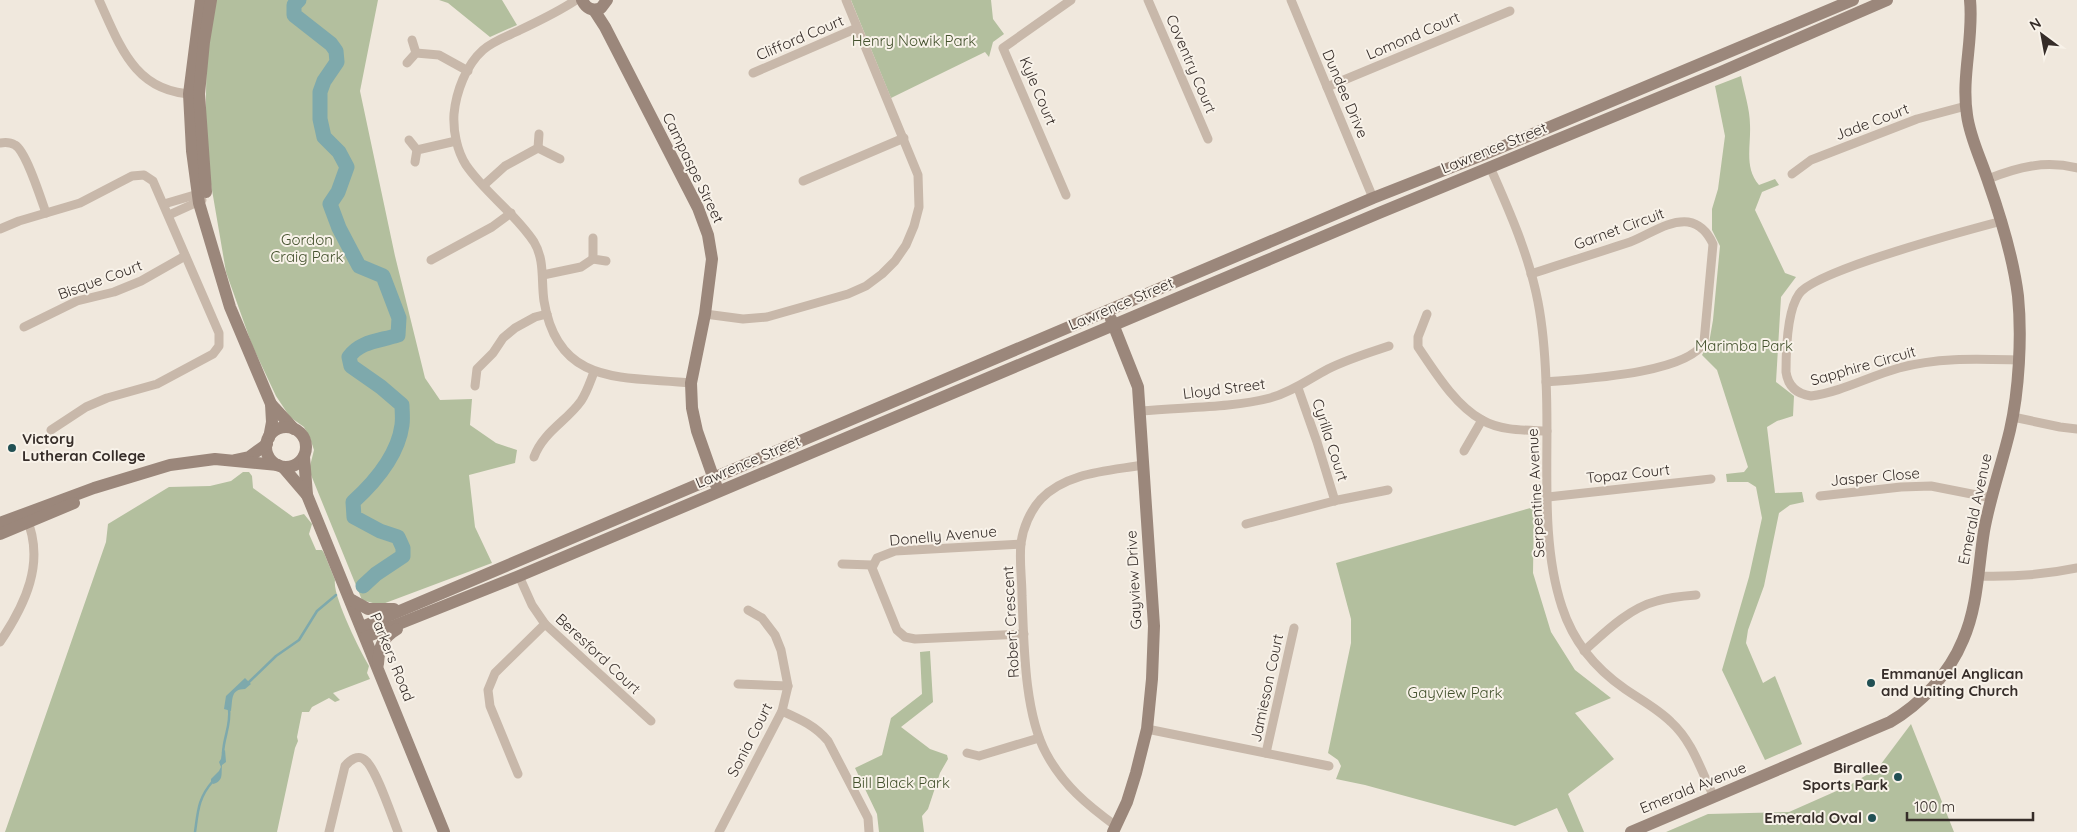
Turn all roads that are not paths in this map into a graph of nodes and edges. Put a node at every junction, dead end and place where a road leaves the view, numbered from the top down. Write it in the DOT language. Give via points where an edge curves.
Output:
graph roads {
  1 [pos="99,0"];
  2 [pos="202,0"];
  3 [pos="211,0"];
  4 [pos="846,0"];
  5 [pos="1071,0"];
  6 [pos="1148,0"];
  7 [pos="1290,0"];
  8 [pos="1853,0"];
  9 [pos="1888,0"];
  10 [pos="1970,0"];
  11 [pos="1838,3"];
  12 [pos="592,4"];
  13 [pos="1510,11"];
  14 [pos="1845,18"];
  15 [pos="858,28"];
  16 [pos="412,40"];
  17 [pos="416,53"];
  18 [pos="408,64"];
  19 [pos="468,71"];
  20 [pos="753,72"];
  21 [pos="1327,87"];
  22 [pos="194,94"];
  23 [pos="1966,106"];
  24 [pos="538,134"];
  25 [pos="904,138"];
  26 [pos="1208,139"];
  27 [pos="409,140"];
  28 [pos="456,141"];
  29 [pos="0,143"];
  30 [pos="538,148"];
  31 [pos="417,150"];
  32 [pos="1485,154"];
  33 [pos="560,159"];
  34 [pos="415,162"];
  35 [pos="1490,167"];
  36 [pos="2077,168"];
  37 [pos="1792,174"];
  38 [pos="1988,179"];
  39 [pos="803,181"];
  40 [pos="484,185"];
  41 [pos="1066,195"];
  42 [pos="201,198"];
  43 [pos="1373,198"];
  44 [pos="164,204"];
  45 [pos="46,213"];
  46 [pos="511,213"];
  47 [pos="1378,213"];
  48 [pos="169,215"];
  49 [pos="2002,221"];
  50 [pos="0,229"];
  51 [pos="594,238"];
  52 [pos="185,256"];
  53 [pos="593,259"];
  54 [pos="431,260"];
  55 [pos="606,261"];
  56 [pos="1531,274"];
  57 [pos="543,275"];
  58 [pos="1108,312"];
  59 [pos="547,314"];
  60 [pos="705,314"];
  61 [pos="1427,314"];
  62 [pos="1114,325"];
  63 [pos="24,327"];
  64 [pos="1389,346"];
  65 [pos="2019,360"];
  66 [pos="594,372"];
  67 [pos="1546,382"];
  68 [pos="692,383"];
  69 [pos="475,386"];
  70 [pos="1298,388"];
  71 [pos="271,404"];
  72 [pos="1141,411"];
  73 [pos="2012,417"];
  74 [pos="1482,420"];
  75 [pos="294,429"];
  76 [pos="2077,429"];
  77 [pos="51,430"];
  78 [pos="1546,431"];
  79 [pos="268,441"];
  80 [pos="1464,451"];
  81 [pos="304,457"];
  82 [pos="534,457"];
  83 [pos="235,460"];
  84 [pos="1144,465"];
  85 [pos="280,466"];
  86 [pos="713,478"];
  87 [pos="1711,479"];
  88 [pos="1388,490"];
  89 [pos="718,492"];
  90 [pos="308,495"];
  91 [pos="1820,496"];
  92 [pos="1548,498"];
  93 [pos="1992,498"];
  94 [pos="1335,501"];
  95 [pos="27,517"];
  96 [pos="0,523"];
  97 [pos="1246,524"];
  98 [pos="0,534"];
  99 [pos="1021,544"];
  100 [pos="510,563"];
  101 [pos="842,564"];
  102 [pos="872,565"];
  103 [pos="2077,568"];
  104 [pos="519,576"];
  105 [pos="1978,576"];
  106 [pos="1696,595"];
  107 [pos="350,599"];
  108 [pos="404,608"];
  109 [pos="748,610"];
  110 [pos="409,621"];
  111 [pos="545,624"];
  112 [pos="1294,628"];
  113 [pos="364,632"];
  114 [pos="1024,634"];
  115 [pos="0,642"];
  116 [pos="1584,651"];
  117 [pos="377,664"];
  118 [pos="738,684"];
  119 [pos="788,686"];
  120 [pos="782,711"];
  121 [pos="650,722"];
  122 [pos="1148,729"];
  123 [pos="1039,738"];
  124 [pos="967,753"];
  125 [pos="1266,753"];
  126 [pos="1329,766"];
  127 [pos="518,774"];
  128 [pos="1714,797"];
  129 [pos="1115,829"];
  130 [pos="329,832"];
  131 [pos="398,832"];
  132 [pos="444,832"];
  133 [pos="719,832"];
  134 [pos="869,832"];
  135 [pos="1631,832"];
  1 -- 22 [label="street" via="118,42 137,71 159,88"];
  2 -- 22 [label="main road"];
  3 -- 22 [label="main road"];
  4 -- 15 [label="street"];
  5 -- 41 [label="street, Kyle Court" via="1003,48"];
  6 -- 26 [label="street, Coventry Court"];
  7 -- 21 [label="street, Dundee Drive"];
  8 -- 11 [label="main road, Lawrence Street"];
  9 -- 14 [label="main road, Lawrence Street"];
  10 -- 23 [label="main road, Emerald Avenue" via="1972,21 1965,80"];
  11 -- 14 [label="main road"];
  11 -- 32 [label="main road, Lawrence Street"];
  12 -- 19 [label="street" via="560,11 501,39 483,50"];
  12 -- 60 [label="main road, Campaspe Street" via="698,208 708,235 712,259"];
  13 -- 21 [label="street, Lomond Court"];
  14 -- 35 [label="main road, Lawrence Street"];
  15 -- 20 [label="street, Clifford Court"];
  15 -- 25 [label="street"];
  16 -- 17 [label="street"];
  17 -- 18 [label="street"];
  17 -- 19 [label="street" via="439,55"];
  19 -- 28 [label="street" via="456,99"];
  21 -- 43 [label="street, Dundee Drive"];
  22 -- 42 [label="main road"];
  23 -- 37 [label="street, Jade Court" via="1917,119 1811,160"];
  23 -- 38 [label="main road, Emerald Avenue" via="1970,132"];
  24 -- 30 [label="street"];
  25 -- 39 [label="street"];
  25 -- 60 [label="street" via="918,175 919,207 906,245 882,274 848,294 766,317 743,319"];
  27 -- 31 [label="street"];
  28 -- 31 [label="street"];
  28 -- 40 [label="street" via="465,164"];
  29 -- 45 [label="street" via="16,145 23,153"];
  30 -- 33 [label="street"];
  30 -- 40 [label="street" via="505,166"];
  31 -- 34 [label="street"];
  32 -- 35 [label="main road"];
  32 -- 43 [label="main road, Lawrence Street"];
  35 -- 47 [label="main road, Lawrence Street"];
  35 -- 56 [label="street, Serpentine Avenue"];
  36 -- 38 [label="street" via="2034,164"];
  38 -- 49 [label="main road, Emerald Avenue"];
  40 -- 46 [label="street"];
  42 -- 44 [label="street"];
  42 -- 48 [label="street"];
  42 -- 71 [label="main road" via="211,233 211,246 230,307"];
  43 -- 47 [label="main road"];
  43 -- 58 [label="main road, Lawrence Street"];
  44 -- 45 [label="street" via="151,178 136,174 80,203"];
  44 -- 48 [label="street"];
  45 -- 50 [label="street"];
  46 -- 54 [label="street"];
  46 -- 57 [label="street" via="534,242"];
  47 -- 62 [label="main road, Lawrence Street"];
  48 -- 52 [label="street"];
  49 -- 65 [label="main road, Emerald Avenue" via="2018,297"];
  49 -- 65 [label="street, Sapphire Circuit" via="1920,244 1805,287 1793,306 1786,372 1795,390 1811,396 1930,362"];
  51 -- 53 [label="street"];
  52 -- 63 [label="street, Bisque Court" via="136,284 77,301"];
  52 -- 77 [label="street" via="219,333 217,350 156,384 86,407"];
  53 -- 55 [label="street"];
  53 -- 57 [label="street" via="581,267"];
  56 -- 67 [label="street, Serpentine Avenue" via="1542,330"];
  56 -- 67 [label="street, Garnet Circuit" via="1680,222 1701,227 1713,244 1701,348 1680,361 1654,368"];
  57 -- 59 [label="street"];
  58 -- 62 [label="main road, Gayview Drive"];
  58 -- 86 [label="main road, Lawrence Street"];
  59 -- 66 [label="street" via="559,345 576,362"];
  59 -- 69 [label="street" via="515,328 503,338 477,369"];
  60 -- 68 [label="main road, Campaspe Street"];
  61 -- 74 [label="street" via="1418,337 1418,347 1460,401"];
  62 -- 72 [label="main road, Gayview Drive" via="1138,387"];
  62 -- 89 [label="main road, Lawrence Street"];
  64 -- 70 [label="street, Lloyd Street" via="1353,358"];
  65 -- 73 [label="main road, Emerald Avenue"];
  66 -- 68 [label="street"];
  66 -- 82 [label="street" via="580,402 554,427"];
  67 -- 78 [label="street, Serpentine Avenue"];
  68 -- 86 [label="main road, Campaspe Street" via="692,408 697,431"];
  70 -- 72 [label="street, Lloyd Street" via="1253,401"];
  70 -- 94 [label="street, Cyrilla Court"];
  71 -- 75 [label="main road"];
  71 -- 79 [label="main road"];
  72 -- 84 [label="main road, Gayview Drive"];
  73 -- 76 [label="street"];
  73 -- 93 [label="main road, Emerald Avenue"];
  74 -- 78 [label="street" via="1512,429"];
  74 -- 80 [label="street"];
  75 -- 79 [label="main road" via="280,429"];
  75 -- 81 [label="main road" via="305,441"];
  78 -- 92 [label="street, Serpentine Avenue"];
  79 -- 83 [label="main road" via="249,457"];
  79 -- 85 [label="main road" via="270,459"];
  81 -- 85 [label="main road" via="295,466"];
  81 -- 90 [label="main road, Parkers Road"];
  83 -- 85 [label="main road"];
  83 -- 95 [label="main road" via="170,465"];
  84 -- 99 [label="street, Robert Crescent" via="1081,476 1054,488 1033,510"];
  84 -- 122 [label="main road, Gayview Drive" via="1154,626"];
  85 -- 90 [label="main road, Parkers Road"];
  86 -- 89 [label="main road, Campaspe Street"];
  86 -- 100 [label="main road, Lawrence Street"];
  87 -- 92 [label="street, Topaz Court"];
  88 -- 94 [label="street, Cyrilla Court"];
  89 -- 104 [label="main road, Lawrence Street"];
  90 -- 107 [label="main road, Parkers Road"];
  91 -- 93 [label="street, Jasper Close" via="1931,486"];
  92 -- 116 [label="street, Serpentine Avenue" via="1549,536 1561,605"];
  93 -- 105 [label="main road, Emerald Avenue"];
  94 -- 97 [label="street, Cyrilla Court"];
  95 -- 96 [label="main road"];
  95 -- 98 [label="main road"];
  95 -- 115 [label="street" via="35,552 30,583 23,605"];
  99 -- 102 [label="street, Donelly Avenue" via="895,551 877,558"];
  99 -- 114 [label="street, Robert Crescent"];
  100 -- 104 [label="main road"];
  100 -- 108 [label="main road, Lawrence Street"];
  101 -- 102 [label="street"];
  102 -- 114 [label="street" via="897,630 905,637"];
  103 -- 105 [label="street" via="2021,576"];
  104 -- 110 [label="main road, Lawrence Street"];
  104 -- 111 [label="street, Beresford Court"];
  105 -- 128 [label="main road, Emerald Avenue" via="1974,608 1963,641 1944,672 1916,704 1880,727"];
  106 -- 116 [label="street" via="1647,604 1626,616"];
  107 -- 108 [label="main road" via="368,609"];
  107 -- 113 [label="main road, Parkers Road"];
  108 -- 113 [label="main road, Lawrence Street"];
  109 -- 119 [label="street, Sonia Court" via="762,618 775,635"];
  110 -- 113 [label="main road, Lawrence Street"];
  110 -- 117 [label="main road" via="385,637"];
  111 -- 121 [label="street, Beresford Court"];
  111 -- 127 [label="street" via="495,673 488,690 490,706"];
  112 -- 125 [label="street, Jamieson Court"];
  113 -- 117 [label="main road, Parkers Road"];
  114 -- 123 [label="street, Robert Crescent" via="1031,704"];
  116 -- 128 [label="street, Serpentine Avenue" via="1612,679 1672,722 1694,752"];
  117 -- 132 [label="main road, Parkers Road"];
  118 -- 119 [label="street"];
  119 -- 120 [label="street, Sonia Court"];
  120 -- 133 [label="street, Sonia Court"];
  120 -- 134 [label="street" via="806,721 828,741 868,818"];
  122 -- 125 [label="street, Jamieson Court"];
  122 -- 129 [label="main road, Gayview Drive"];
  123 -- 124 [label="street" via="979,756"];
  123 -- 129 [label="street, Robert Crescent" via="1069,787"];
  125 -- 126 [label="street, Jamieson Court"];
  128 -- 135 [label="main road, Emerald Avenue"];
  130 -- 131 [label="street" via="345,766 359,757 374,770"];
}
